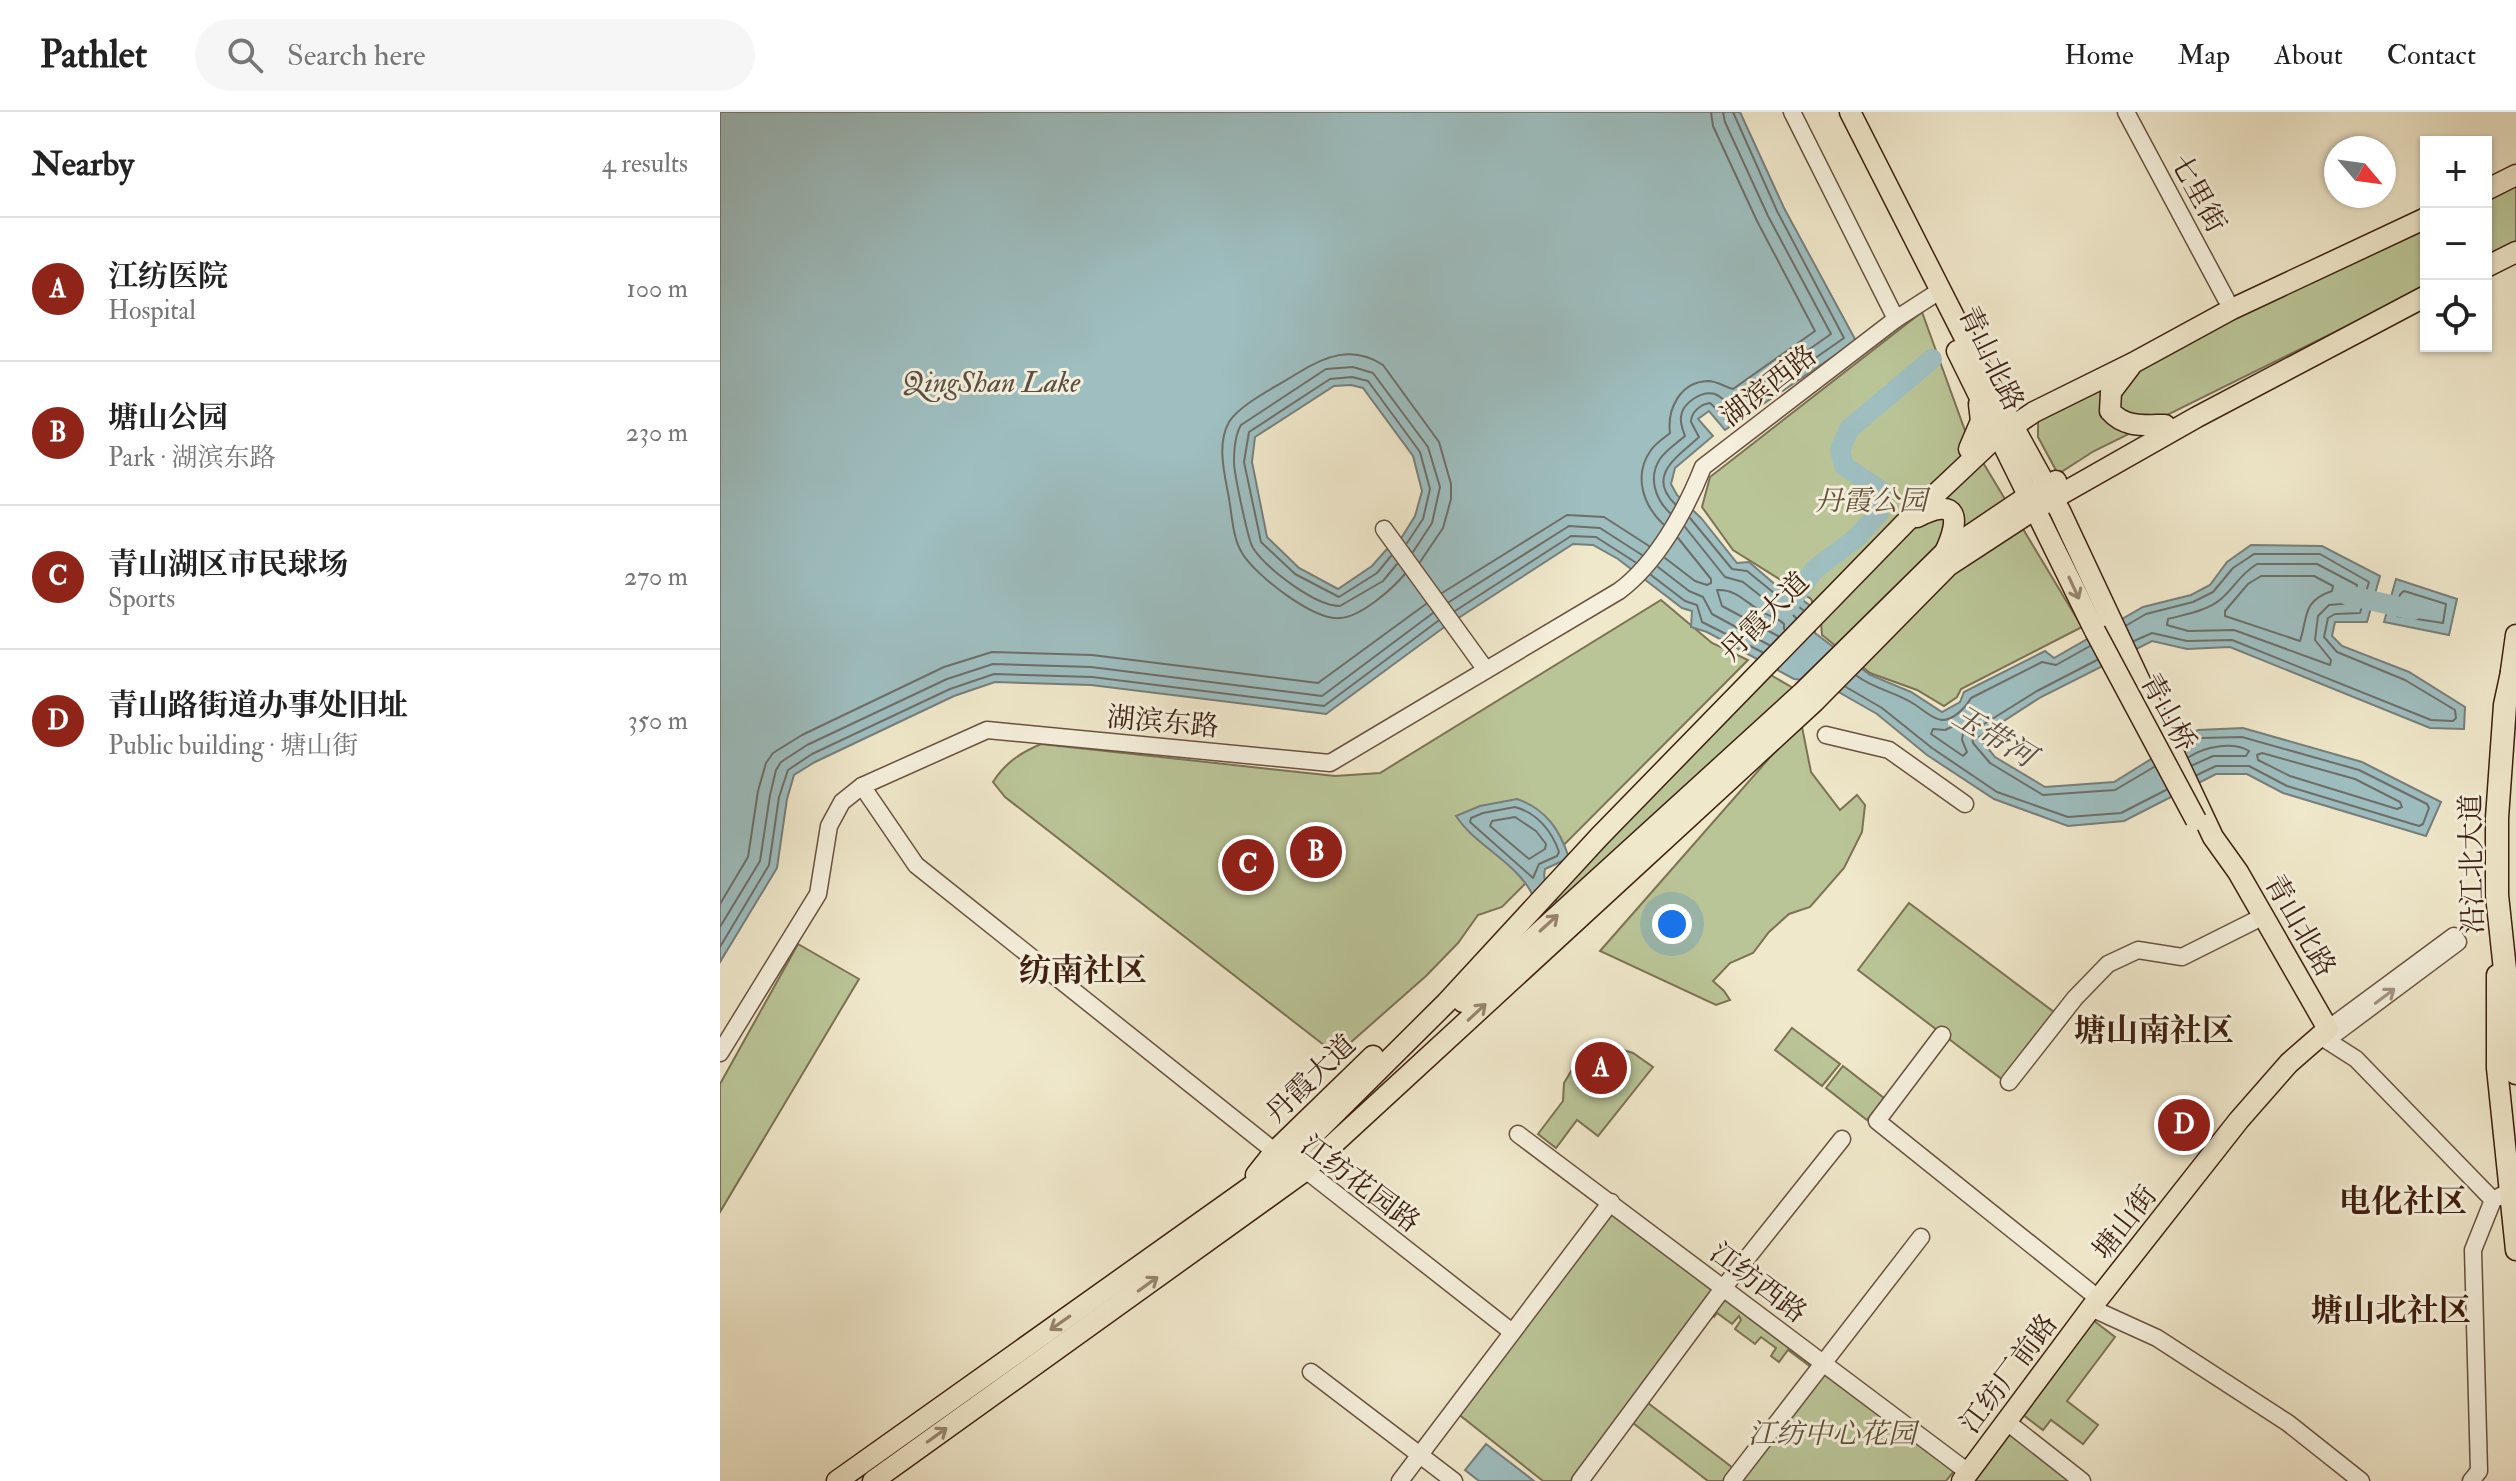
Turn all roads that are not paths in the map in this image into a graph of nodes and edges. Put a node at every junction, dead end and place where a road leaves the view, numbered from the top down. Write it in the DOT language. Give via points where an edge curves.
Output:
graph roads {
  1 [pos="1792,112"];
  2 [pos="1836,112"];
  3 [pos="1850,112"];
  4 [pos="2126,112"];
  5 [pos="2516,167"];
  6 [pos="2516,175"];
  7 [pos="2492,178"];
  8 [pos="2492,187"];
  9 [pos="2420,211"];
  10 [pos="2420,221"];
  11 [pos="2516,250"];
  12 [pos="2492,262"];
  13 [pos="1936,293"];
  14 [pos="2420,297"];
  15 [pos="2420,297"];
  16 [pos="2226,299"];
  17 [pos="1896,319"];
  18 [pos="2133,363"];
  19 [pos="1981,382"];
  20 [pos="2043,396"];
  21 [pos="2004,425"];
  22 [pos="2165,425"];
  23 [pos="1969,449"];
  24 [pos="2112,465"];
  25 [pos="2041,497"];
  26 [pos="1689,504"];
  27 [pos="1905,523"];
  28 [pos="1388,535"];
  29 [pos="2063,540"];
  30 [pos="1980,545"];
  31 [pos="1945,552"];
  32 [pos="1816,611"];
  33 [pos="2103,625"];
  34 [pos="2516,635"];
  35 [pos="1864,641"];
  36 [pos="2514,663"];
  37 [pos="1486,670"];
  38 [pos="1826,735"];
  39 [pos="862,786"];
  40 [pos="1965,804"];
  41 [pos="2198,815"];
  42 [pos="2497,895"];
  43 [pos="2254,921"];
  44 [pos="2324,1033"];
  45 [pos="1942,1035"];
  46 [pos="720,1053"];
  47 [pos="2516,1073"];
  48 [pos="2009,1082"];
  49 [pos="1518,1134"];
  50 [pos="1842,1139"];
  51 [pos="1291,1161"];
  52 [pos="2502,1196"];
  53 [pos="1611,1202"];
  54 [pos="1244,1204"];
  55 [pos="1921,1237"];
  56 [pos="2516,1250"];
  57 [pos="1724,1287"];
  58 [pos="2092,1307"];
  59 [pos="1512,1332"];
  60 [pos="1823,1362"];
  61 [pos="1311,1372"];
  62 [pos="2007,1422"];
  63 [pos="1420,1456"];
  64 [pos="1965,1476"];
  65 [pos="837,1481"];
  66 [pos="873,1481"];
  67 [pos="1400,1481"];
  68 [pos="1454,1481"];
  69 [pos="1580,1481"];
  70 [pos="1732,1481"];
  71 [pos="2082,1481"];
  72 [pos="2349,1481"];
  73 [pos="2361,1481"];
  74 [pos="2471,1481"];
  1 -- 17 [label="street"];
  2 -- 13 [label="main road, 青山北路"];
  3 -- 13 [label="main road, 青山北路"];
  4 -- 16 [label="street, 七里街"];
  5 -- 7 [label="main road"];
  6 -- 8 [label="main road"];
  9 -- 16 [label="main road, 丹霞大道"];
  10 -- 18 [label="main road, 丹霞大道" via="2232,309"];
  11 -- 12 [label="main road"];
  13 -- 17 [label="street, 湖滨西路"];
  13 -- 19 [label="main road, 青山北路"];
  14 -- 22 [label="main road, 丹霞大道"];
  15 -- 24 [label="main road, 丹霞大道"];
  16 -- 20 [label="main road, 丹霞大道"];
  17 -- 26 [label="street, 湖滨西路" via="1703,467"];
  18 -- 21 [label="main road, 丹霞大道"];
  18 -- 22 [label="main road" via="2111,392 2110,411 2134,425"];
  19 -- 20 [label="main road" via="2010,402"];
  19 -- 21 [label="main road, 青山北路"];
  19 -- 23 [label="main road" via="1981,421"];
  20 -- 21 [label="main road, 丹霞大道"];
  21 -- 23 [label="main road, 丹霞大道"];
  21 -- 25 [label="main road, 青山北路"];
  21 -- 27 [label="main road, 丹霞大道"];
  22 -- 25 [label="main road, 丹霞大道"];
  23 -- 32 [label="main road, 丹霞大道" via="1898,517"];
  24 -- 25 [label="main road, 丹霞大道"];
  24 -- 29 [label="main road" via="2073,498"];
  25 -- 29 [label="main road, 青山北路"];
  25 -- 30 [label="main road, 丹霞大道"];
  25 -- 31 [label="main road, 丹霞大道"];
  26 -- 37 [label="street, 湖滨东路" via="1635,579"];
  27 -- 31 [label="main road" via="1934,509 1949,511 1955,526"];
  27 -- 32 [label="main road, 丹霞大道"];
  28 -- 37 [label="street"];
  29 -- 30 [label="main road" via="2019,530"];
  29 -- 33 [label="main road, 青山北路"];
  30 -- 35 [label="main road, 丹霞大道" via="1948,566"];
  31 -- 35 [label="main road, 丹霞大道"];
  32 -- 51 [label="main road, 丹霞大道" via="1639,778 1438,993"];
  33 -- 41 [label="main road, 青山桥, bridge"];
  34 -- 36 [label="main road"];
  51 -- 35 [label="main road, 丹霞大道, one-way"];
  36 -- 42 [label="highway, 沿江北大道" via="2505,705"];
  37 -- 39 [label="street, 湖滨东路" via="1330,763 987,730"];
  38 -- 40 [label="street" via="1889,750"];
  39 -- 46 [label="street, 湖滨东路" via="842,802 829,826 818,894"];
  39 -- 51 [label="street, 江纺花园路" via="916,865"];
  41 -- 43 [label="main road, 青山北路"];
  41 -- 44 [label="main road, 青山北路" via="2238,872"];
  42 -- 47 [label="highway, 沿江北大道"];
  42 -- 52 [label="main road"];
  43 -- 44 [label="main road, 青山北路"];
  43 -- 48 [label="street" via="2182,957 2138,950 2108,964"];
  44 -- 44 [label="street, 塘山街, one-way" via="2336,1033 2458,942 2454,936"];
  44 -- 52 [label="street"];
  44 -- 58 [label="main road, 塘山街" via="2289,1063 2239,1120"];
  45 -- 58 [label="street" via="1877,1121"];
  49 -- 53 [label="street, 江纺西路"];
  50 -- 57 [label="street"];
  51 -- 54 [label="main road, 丹霞大道"];
  51 -- 54 [label="main road, 丹霞大道"];
  51 -- 59 [label="street, 江纺花园路"];
  52 -- 56 [label="main road"];
  52 -- 74 [label="street" via="2473,1250 2479,1471"];
  53 -- 57 [label="street, 江纺西路"];
  53 -- 59 [label="street"];
  54 -- 65 [label="main road, 丹霞大道, one-way"];
  66 -- 54 [label="main road, 丹霞大道, one-way"];
  55 -- 60 [label="street"];
  57 -- 60 [label="street, 江纺西路"];
  57 -- 69 [label="street"];
  58 -- 62 [label="main road, 江纺厂前路"];
  58 -- 72 [label="street" via="2155,1342 2284,1429"];
  58 -- 73 [label="street" via="2157,1338 2288,1423"];
  59 -- 63 [label="street"];
  60 -- 64 [label="street, 江纺西路"];
  60 -- 70 [label="street"];
  61 -- 63 [label="street"];
  62 -- 64 [label="main road, 江纺厂前路"];
  62 -- 71 [label="street"];
  63 -- 67 [label="street"];
  63 -- 68 [label="street"];
}
